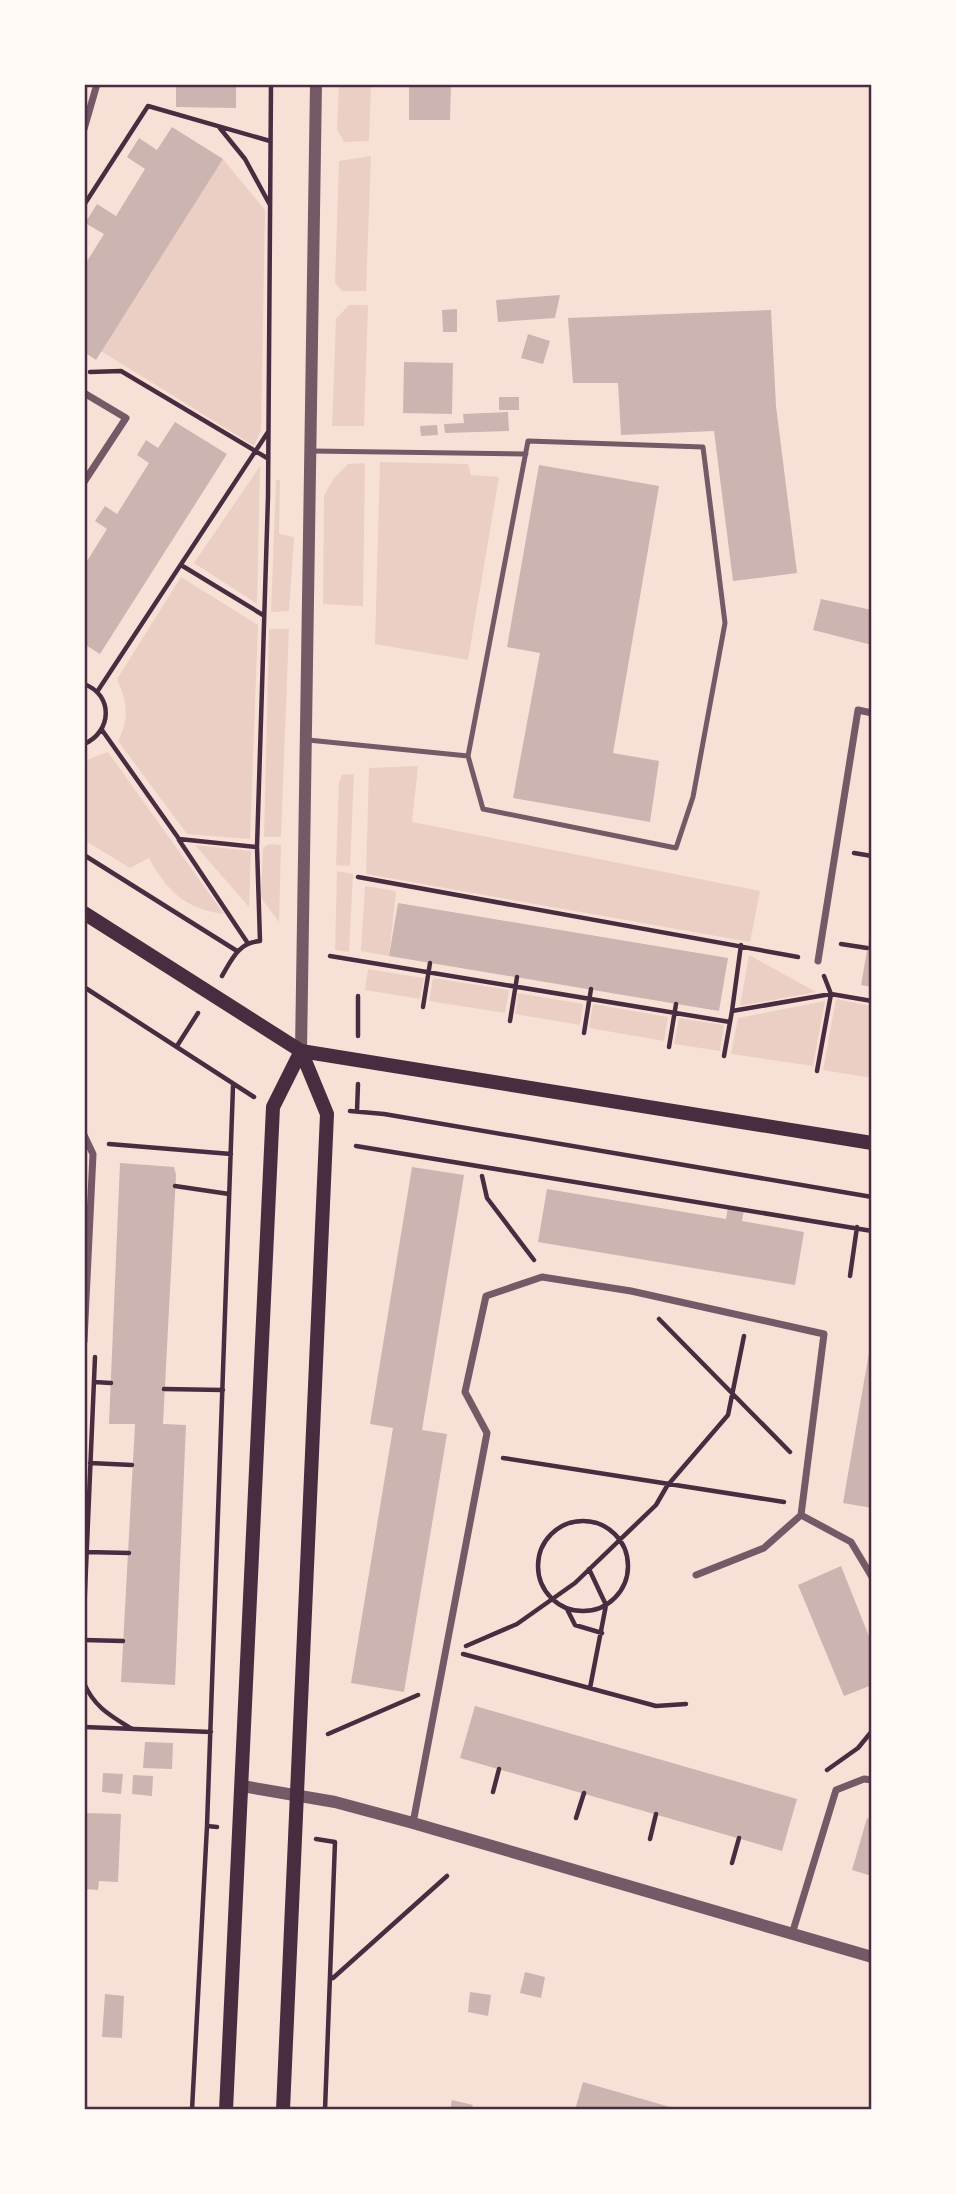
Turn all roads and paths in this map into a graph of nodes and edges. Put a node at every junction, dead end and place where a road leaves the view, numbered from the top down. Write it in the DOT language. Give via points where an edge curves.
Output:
graph roads {
  1 [pos="97,84"];
  2 [pos="271,84"];
  3 [pos="316,84"];
  4 [pos="219,126"];
  5 [pos="84,129"];
  6 [pos="270,141"];
  7 [pos="84,205"];
  8 [pos="270,205"];
  9 [pos="84,371"];
  10 [pos="84,393"];
  11 [pos="268,431"];
  12 [pos="255,451"];
  13 [pos="310,451"];
  14 [pos="526,454"];
  15 [pos="268,459"];
  16 [pos="84,482"];
  17 [pos="181,565"];
  18 [pos="264,616"];
  19 [pos="84,684"];
  20 [pos="97,692"];
  21 [pos="872,713"];
  22 [pos="102,730"];
  23 [pos="305,740"];
  24 [pos="84,744"];
  25 [pos="468,756"];
  26 [pos="179,839"];
  27 [pos="257,847"];
  28 [pos="853,853"];
  29 [pos="84,855"];
  30 [pos="872,856"];
  31 [pos="358,877"];
  32 [pos="84,913"];
  33 [pos="260,941"];
  34 [pos="247,942"];
  35 [pos="840,944"];
  36 [pos="741,945"];
  37 [pos="867,948"];
  38 [pos="237,951"];
  39 [pos="330,957"];
  40 [pos="818,961"];
  41 [pos="430,962"];
  42 [pos="428,973"];
  43 [pos="517,977"];
  44 [pos="84,987"];
  45 [pos="516,987"];
  46 [pos="591,989"];
  47 [pos="831,994"];
  48 [pos="590,999"];
  49 [pos="872,1000"];
  50 [pos="676,1004"];
  51 [pos="423,1007"];
  52 [pos="732,1011"];
  53 [pos="675,1013"];
  54 [pos="510,1021"];
  55 [pos="730,1022"];
  56 [pos="584,1033"];
  57 [pos="669,1047"];
  58 [pos="301,1051"];
  59 [pos="724,1056"];
  60 [pos="817,1072"];
  61 [pos="273,1107"];
  62 [pos="327,1114"];
  63 [pos="84,1135"];
  64 [pos="872,1143"];
  65 [pos="104,1144"];
  66 [pos="356,1146"];
  67 [pos="231,1153"];
  68 [pos="482,1176"];
  69 [pos="175,1186"];
  70 [pos="229,1194"];
  71 [pos="872,1197"];
  72 [pos="857,1227"];
  73 [pos="872,1231"];
  74 [pos="850,1276"];
  75 [pos="542,1277"];
  76 [pos="631,1291"];
  77 [pos="748,1315"];
  78 [pos="84,1341"];
  79 [pos="96,1344"];
  80 [pos="94,1382"];
  81 [pos="111,1383"];
  82 [pos="164,1389"];
  83 [pos="223,1390"];
  84 [pos="733,1394"];
  85 [pos="483,1454"];
  86 [pos="90,1463"];
  87 [pos="132,1465"];
  88 [pos="806,1469"];
  89 [pos="667,1486"];
  90 [pos="803,1505"];
  91 [pos="802,1515"];
  92 [pos="619,1539"];
  93 [pos="87,1552"];
  94 [pos="129,1553"];
  95 [pos="589,1569"];
  96 [pos="696,1575"];
  97 [pos="872,1577"];
  98 [pos="551,1599"];
  99 [pos="606,1605"];
  100 [pos="567,1609"];
  101 [pos="84,1615"];
  102 [pos="602,1633"];
  103 [pos="84,1640"];
  104 [pos="123,1641"];
  105 [pos="461,1653"];
  106 [pos="442,1675"];
  107 [pos="84,1683"];
  108 [pos="590,1688"];
  109 [pos="686,1704"];
  110 [pos="84,1727"];
  111 [pos="133,1729"];
  112 [pos="211,1732"];
  113 [pos="328,1734"];
  114 [pos="499,1769"];
  115 [pos="872,1780"];
  116 [pos="242,1786"];
  117 [pos="493,1792"];
  118 [pos="584,1793"];
  119 [pos="297,1795"];
  120 [pos="656,1814"];
  121 [pos="576,1818"];
  122 [pos="413,1823"];
  123 [pos="207,1826"];
  124 [pos="739,1838"];
  125 [pos="650,1839"];
  126 [pos="732,1863"];
  127 [pos="447,1877"];
  128 [pos="792,1934"];
  129 [pos="872,1957"];
  130 [pos="332,1979"];
  131 [pos="192,2110"];
  132 [pos="226,2110"];
  133 [pos="283,2110"];
  1 -- 5 [label="street"];
  2 -- 6 [label="path"];
  3 -- 13 [label="street"];
  4 -- 6 [label="path"];
  4 -- 7 [label="path" via="148,106"];
  4 -- 8 [label="path"];
  6 -- 8 [label="path"];
  8 -- 11 [label="path"];
  9 -- 12 [label="path" via="121,371"];
  10 -- 16 [label="street" via="126,418"];
  11 -- 12 [label="path"];
  11 -- 15 [label="path"];
  12 -- 15 [label="path"];
  12 -- 17 [label="path"];
  13 -- 14 [label="lane"];
  13 -- 23 [label="street"];
  14 -- 25 [label="lane"];
  14 -- 25 [label="lane" via="528,441 703,447 725,623 696,784 676,848 482,809"];
  15 -- 18 [label="path"];
  17 -- 18 [label="path"];
  17 -- 20 [label="path"];
  18 -- 27 [label="path"];
  19 -- 20 [label="path"];
  20 -- 22 [label="path" via="105,706"];
  21 -- 40 [label="street" via="858,710"];
  22 -- 24 [label="path"];
  22 -- 26 [label="path"];
  23 -- 25 [label="lane"];
  23 -- 58 [label="street"];
  26 -- 27 [label="path"];
  26 -- 34 [label="path"];
  27 -- 33 [label="path"];
  28 -- 30 [label="path"];
  29 -- 38 [label="path"];
  31 -- 36 [label="path"];
  32 -- 58 [label="main road"];
  35 -- 37 [label="path"];
  36 -- 40 [label="path"];
  36 -- 52 [label="path"];
  39 -- 42 [label="path"];
  40 -- 47 [label="path"];
  41 -- 42 [label="path"];
  42 -- 45 [label="path"];
  42 -- 51 [label="path"];
  43 -- 45 [label="path"];
  44 -- 61 [label="path" via="233,1086"];
  45 -- 48 [label="path"];
  45 -- 54 [label="path"];
  46 -- 48 [label="path"];
  47 -- 49 [label="path"];
  47 -- 52 [label="path"];
  47 -- 60 [label="path"];
  48 -- 53 [label="path"];
  48 -- 56 [label="path"];
  50 -- 53 [label="path"];
  52 -- 55 [label="path"];
  53 -- 55 [label="path"];
  53 -- 57 [label="path"];
  55 -- 59 [label="path"];
  58 -- 61 [label="main road"];
  58 -- 62 [label="main road"];
  58 -- 64 [label="main road"];
  61 -- 116 [label="main road"];
  62 -- 71 [label="path" via="384,1114"];
  62 -- 119 [label="main road"];
  63 -- 78 [label="street" via="93,1154"];
  65 -- 67 [label="path"];
  66 -- 72 [label="path"];
  68 -- 75 [label="path" via="487,1198 530,1251"];
  69 -- 70 [label="path"];
  72 -- 73 [label="path"];
  72 -- 74 [label="path"];
  75 -- 76 [label="street"];
  75 -- 85 [label="street" via="486,1296 465,1392 487,1433"];
  76 -- 77 [label="street"];
  76 -- 84 [label="path"];
  77 -- 84 [label="path"];
  77 -- 88 [label="street" via="824,1334"];
  79 -- 80 [label="path"];
  80 -- 81 [label="path"];
  80 -- 86 [label="path"];
  82 -- 83 [label="path"];
  84 -- 88 [label="path"];
  84 -- 89 [label="path" via="729,1415"];
  85 -- 89 [label="path"];
  85 -- 106 [label="street"];
  86 -- 87 [label="path"];
  86 -- 93 [label="path"];
  88 -- 90 [label="street"];
  89 -- 90 [label="path"];
  89 -- 92 [label="path" via="656,1505"];
  90 -- 91 [label="street"];
  91 -- 96 [label="street" via="764,1548"];
  91 -- 97 [label="street" via="851,1542"];
  92 -- 95 [label="path"];
  92 -- 98 [label="path" via="587,1521 575,1521 552,1532 539,1552 537,1565 543,1589"];
  92 -- 99 [label="path" via="628,1562 627,1575 616,1597"];
  93 -- 94 [label="path"];
  93 -- 101 [label="path"];
  95 -- 98 [label="path"];
  95 -- 99 [label="path"];
  98 -- 100 [label="path"];
  98 -- 105 [label="path" via="517,1624 466,1645"];
  99 -- 100 [label="path" via="580,1612"];
  99 -- 102 [label="path"];
  100 -- 102 [label="path" via="575,1625"];
  102 -- 108 [label="path"];
  103 -- 104 [label="path"];
  105 -- 106 [label="path"];
  105 -- 108 [label="path"];
  106 -- 113 [label="path" via="416,1697"];
  106 -- 122 [label="street"];
  107 -- 111 [label="path" via="92,1700"];
  108 -- 109 [label="path" via="656,1706"];
  110 -- 111 [label="path"];
  111 -- 112 [label="path"];
  114 -- 117 [label="path"];
  115 -- 128 [label="street" via="836,1790"];
  116 -- 119 [label="street"];
  116 -- 132 [label="main road"];
  118 -- 121 [label="path"];
  119 -- 122 [label="street"];
  119 -- 133 [label="main road"];
  120 -- 125 [label="path"];
  122 -- 128 [label="street"];
  123 -- 131 [label="path"];
  124 -- 126 [label="path"];
  127 -- 130 [label="path"];
  128 -- 129 [label="street"];
}
